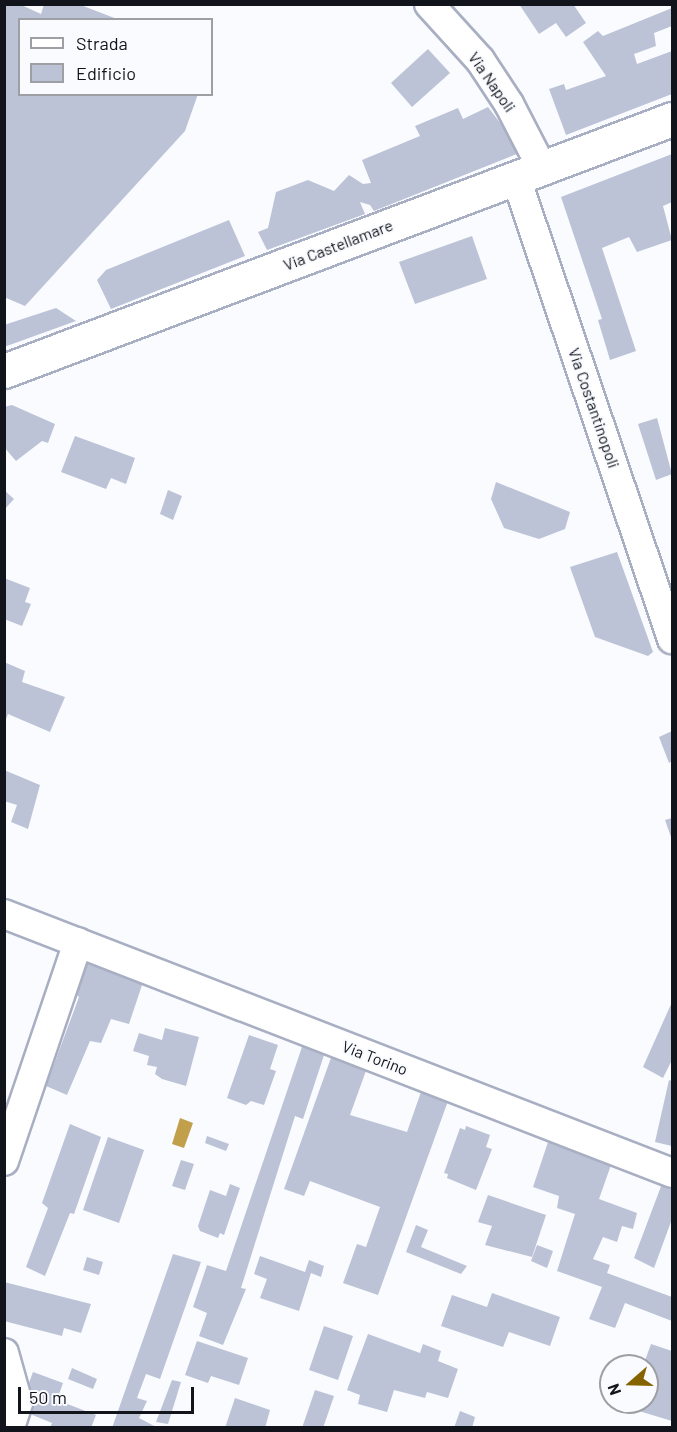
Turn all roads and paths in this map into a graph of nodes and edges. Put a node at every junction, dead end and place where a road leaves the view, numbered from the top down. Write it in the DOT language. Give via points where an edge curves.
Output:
graph roads {
  1 [pos="429,4"];
  2 [pos="672,119"];
  3 [pos="529,173"];
  4 [pos="4,371"];
  5 [pos="672,639"];
  6 [pos="4,914"];
  7 [pos="78,942"];
  8 [pos="4,1161"];
  9 [pos="672,1173"];
  10 [pos="4,1353"];
  11 [pos="10,1428"];
  1 -- 3 [label="street, Via Napoli" via="480,60 509,104"];
  2 -- 3 [label="main road, Via Castellamare"];
  3 -- 4 [label="main road, Via Castellamare"];
  3 -- 5 [label="street, Via Costantinopoli"];
  6 -- 7 [label="street, Via Torino"];
  7 -- 8 [label="street"];
  7 -- 9 [label="street, Via Torino"];
  10 -- 11 [label="street" via="18,1402"];
}
